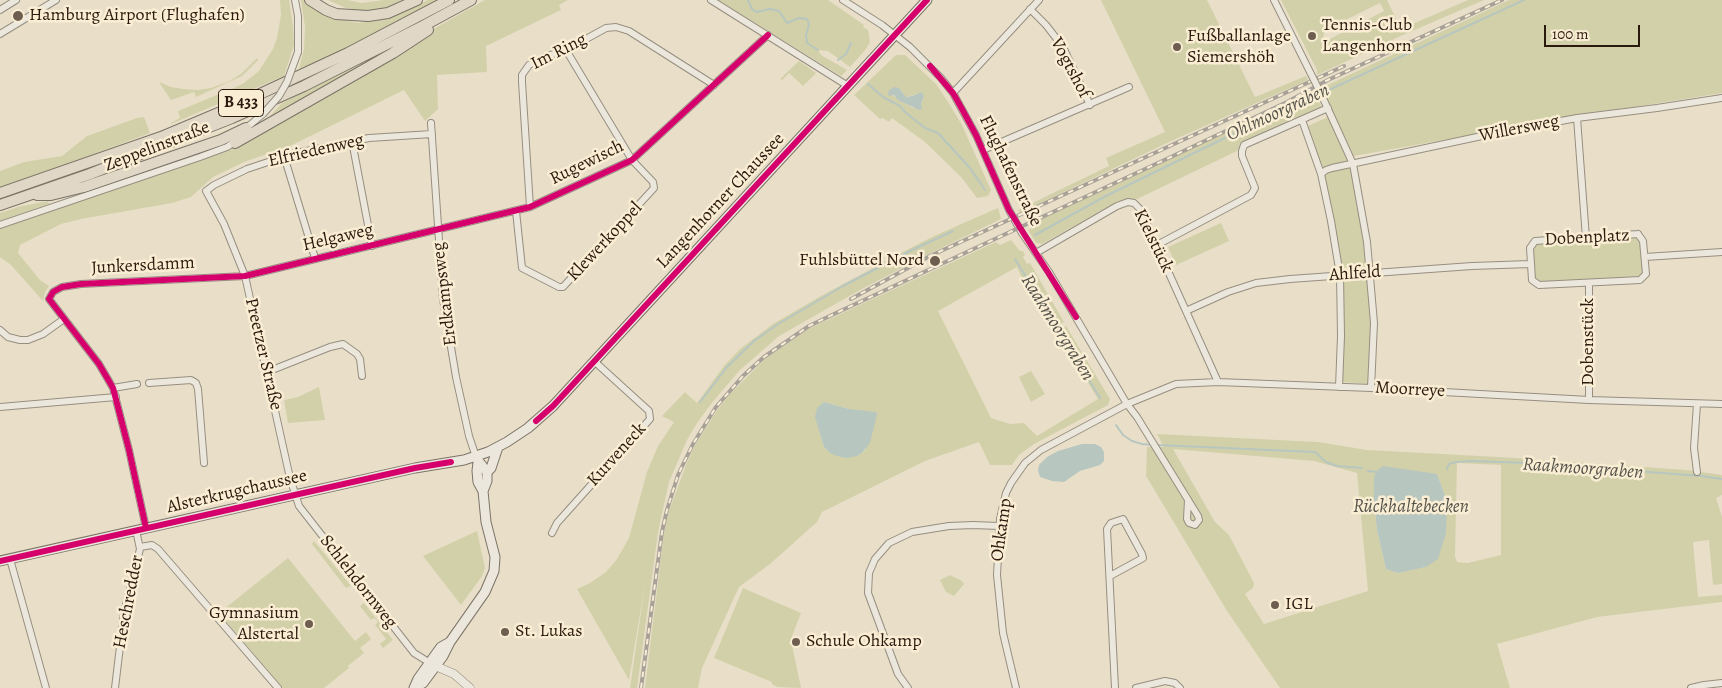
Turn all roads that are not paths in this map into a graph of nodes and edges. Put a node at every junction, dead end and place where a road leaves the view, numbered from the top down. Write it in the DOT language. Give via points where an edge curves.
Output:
graph roads {
  1 [pos="16,0"];
  2 [pos="56,0"];
  3 [pos="294,0"];
  4 [pos="310,0"];
  5 [pos="322,0"];
  6 [pos="417,0"];
  7 [pos="449,0"];
  8 [pos="471,0"];
  9 [pos="711,0"];
  10 [pos="843,0"];
  11 [pos="927,0"];
  12 [pos="1039,0"];
  13 [pos="1274,0"];
  14 [pos="1030,9"];
  15 [pos="0,10"];
  16 [pos="350,15"];
  17 [pos="442,16"];
  18 [pos="0,34"];
  19 [pos="895,35"];
  20 [pos="768,36"];
  21 [pos="566,50"];
  22 [pos="714,85"];
  23 [pos="848,86"];
  24 [pos="1129,88"];
  25 [pos="953,93"];
  26 [pos="1722,98"];
  27 [pos="1090,105"];
  28 [pos="1328,108"];
  29 [pos="1578,118"];
  30 [pos="1302,120"];
  31 [pos="431,123"];
  32 [pos="246,128"];
  33 [pos="432,134"];
  34 [pos="352,141"];
  35 [pos="235,143"];
  36 [pos="983,150"];
  37 [pos="284,156"];
  38 [pos="632,160"];
  39 [pos="1353,164"];
  40 [pos="1321,174"];
  41 [pos="206,191"];
  42 [pos="0,193"];
  43 [pos="28,195"];
  44 [pos="0,205"];
  45 [pos="530,207"];
  46 [pos="516,211"];
  47 [pos="0,225"];
  48 [pos="438,230"];
  49 [pos="1586,238"];
  50 [pos="1157,245"];
  51 [pos="372,246"];
  52 [pos="1722,252"];
  53 [pos="1036,253"];
  54 [pos="1644,256"];
  55 [pos="315,258"];
  56 [pos="1530,264"];
  57 [pos="1371,274"];
  58 [pos="1340,275"];
  59 [pos="245,276"];
  60 [pos="1589,283"];
  61 [pos="1186,311"];
  62 [pos="64,319"];
  63 [pos="0,330"];
  64 [pos="594,361"];
  65 [pos="268,372"];
  66 [pos="362,376"];
  67 [pos="1218,382"];
  68 [pos="148,383"];
  69 [pos="137,384"];
  70 [pos="1339,387"];
  71 [pos="113,388"];
  72 [pos="1371,388"];
  73 [pos="116,397"];
  74 [pos="1589,400"];
  75 [pos="1128,404"];
  76 [pos="1697,404"];
  77 [pos="1722,404"];
  78 [pos="0,407"];
  79 [pos="498,447"];
  80 [pos="477,459"];
  81 [pos="204,463"];
  82 [pos="487,472"];
  83 [pos="1697,472"];
  84 [pos="483,491"];
  85 [pos="295,495"];
  86 [pos="1188,500"];
  87 [pos="999,526"];
  88 [pos="146,528"];
  89 [pos="136,530"];
  90 [pos="552,533"];
  91 [pos="140,547"];
  92 [pos="10,559"];
  93 [pos="0,561"];
  94 [pos="1110,576"];
  95 [pos="433,664"];
  96 [pos="1722,683"];
  97 [pos="46,688"];
  98 [pos="115,688"];
  99 [pos="278,688"];
  100 [pos="414,688"];
  101 [pos="470,688"];
  102 [pos="908,688"];
  103 [pos="1016,688"];
  104 [pos="1115,688"];
  105 [pos="1136,688"];
  106 [pos="1180,688"];
  107 [pos="1691,688"];
  1 -- 15 [label="street"];
  2 -- 18 [label="street"];
  3 -- 32 [label="street, bridge" via="298,52 287,82 263,114"];
  4 -- 16 [label="highway" via="336,14"];
  5 -- 16 [label="highway"];
  6 -- 16 [label="highway" via="382,15"];
  7 -- 42 [label="highway, Zeppelinstraße / B 433" via="348,53 230,108 161,137"];
  8 -- 17 [label="highway, Zeppelinstraße / B 433"];
  9 -- 20 [label="street"];
  10 -- 19 [label="street, Flughafenstraße"];
  11 -- 19 [label="main road, Langenhorner Chaussee"];
  12 -- 14 [label="street"];
  13 -- 28 [label="street, bridge"];
  14 -- 25 [label="street"];
  14 -- 27 [label="street, Vogtshof" via="1063,47"];
  17 -- 35 [label="highway" via="393,53"];
  17 -- 43 [label="highway, Zeppelinstraße / B 433" via="313,82 241,114 159,148"];
  19 -- 23 [label="main road, Langenhorner Chaussee"];
  19 -- 25 [label="street, Flughafenstraße" via="910,46"];
  20 -- 22 [label="street, Rugewisch"];
  20 -- 23 [label="street"];
  21 -- 22 [label="street, Im Ring" via="606,28 620,27"];
  21 -- 38 [label="street"];
  21 -- 45 [label="street, Im Ring" via="529,65 522,75"];
  22 -- 38 [label="street, Rugewisch"];
  23 -- 64 [label="main road, Langenhorner Chaussee"];
  24 -- 27 [label="street"];
  25 -- 36 [label="street, Flughafenstraße"];
  26 -- 29 [label="street, Willersweg"];
  27 -- 36 [label="street"];
  28 -- 30 [label="street"];
  28 -- 39 [label="street"];
  29 -- 39 [label="street, Willersweg"];
  29 -- 49 [label="street"];
  30 -- 40 [label="street"];
  30 -- 50 [label="street" via="1244,145 1242,156 1254,185 1251,196"];
  31 -- 33 [label="street, Erdkampsweg"];
  32 -- 35 [label="street"];
  32 -- 43 [label="highway" via="227,138 84,187 51,195"];
  33 -- 34 [label="street, Elfriedenweg"];
  33 -- 48 [label="street, Erdkampsweg"];
  34 -- 37 [label="street, Elfriedenweg"];
  34 -- 51 [label="street"];
  35 -- 47 [label="street"];
  36 -- 53 [label="street, Flughafenstraße" via="1009,210"];
  37 -- 41 [label="street, Elfriedenweg" via="247,169"];
  37 -- 55 [label="street"];
  38 -- 45 [label="street, Rugewisch"];
  38 -- 46 [label="street, Klewerkoppel" via="651,180 653,191 563,287 522,268"];
  39 -- 40 [label="street, Willersweg"];
  39 -- 57 [label="street"];
  40 -- 58 [label="street"];
  41 -- 59 [label="street, Preetzer Straße" via="224,224"];
  43 -- 44 [label="highway, Zeppelinstraße / B 433"];
  45 -- 46 [label="street, Rugewisch"];
  46 -- 48 [label="street, Rugewisch"];
  48 -- 51 [label="street, Helgaweg"];
  48 -- 80 [label="street, Erdkampsweg" via="448,335 465,420"];
  49 -- 54 [label="street, Dobenplatz" via="1638,234 1643,241"];
  49 -- 56 [label="street, Dobenplatz" via="1536,241 1530,248"];
  50 -- 53 [label="street, Kielstück" via="1140,209 1128,202"];
  50 -- 61 [label="street, Kielstück"];
  51 -- 55 [label="street, Helgaweg"];
  52 -- 54 [label="street"];
  53 -- 75 [label="street, Flughafenstraße"];
  54 -- 60 [label="street, Dobenplatz" via="1646,274 1640,280"];
  55 -- 59 [label="street, Helgaweg"];
  56 -- 57 [label="street, Ahlfeld"];
  56 -- 60 [label="street, Dobenplatz" via="1532,280 1539,285"];
  57 -- 58 [label="street, Ahlfeld"];
  57 -- 72 [label="street" via="1374,324"];
  58 -- 61 [label="street, Ahlfeld" via="1256,283"];
  58 -- 70 [label="street"];
  59 -- 62 [label="street, Junkersdamm" via="82,284 62,288 48,299"];
  59 -- 65 [label="street, Preetzer Straße"];
  60 -- 74 [label="street, Dobenstück"];
  61 -- 67 [label="street, Kielstück"];
  62 -- 63 [label="street" via="28,340 8,338"];
  62 -- 71 [label="street"];
  64 -- 79 [label="main road, Langenhorner Chaussee" via="553,406"];
  64 -- 90 [label="street, Kurveneck" via="649,411 650,419 563,516"];
  65 -- 66 [label="street" via="343,344 360,359"];
  65 -- 85 [label="street, Preetzer Straße"];
  67 -- 70 [label="street, Moorreye"];
  67 -- 75 [label="street, Moorreye" via="1176,384"];
  68 -- 81 [label="street" via="192,380 196,383"];
  69 -- 71 [label="street"];
  70 -- 72 [label="street, Moorreye"];
  71 -- 73 [label="street"];
  72 -- 74 [label="street, Moorreye"];
  73 -- 78 [label="street"];
  73 -- 88 [label="street"];
  74 -- 76 [label="street, Moorreye"];
  75 -- 86 [label="street, Flughafenstraße"];
  75 -- 87 [label="street, Ohkamp" via="1041,450 1025,463 1006,493"];
  76 -- 77 [label="street, Moorreye"];
  76 -- 83 [label="street" via="1694,448"];
  79 -- 80 [label="main road, Langenhorner Chaussee"];
  79 -- 82 [label="main road, Erdkampsweg"];
  80 -- 82 [label="main road, Erdkampsweg"];
  80 -- 84 [label="main road, Erdkampsweg" via="478,482"];
  80 -- 85 [label="main road, Alsterkrugchaussee" via="424,466"];
  82 -- 84 [label="main road, Erdkampsweg"];
  84 -- 95 [label="main road, Erdkampsweg" via="486,522 495,557 494,571 477,605 450,642 441,647"];
  85 -- 88 [label="main road, Alsterkrugchaussee"];
  85 -- 95 [label="street, Schlehdornweg" via="302,511 414,653"];
  87 -- 102 [label="street" via="949,526 912,532 889,543 875,559 869,572 868,593 898,674"];
  87 -- 103 [label="street, Ohkamp" via="999,603"];
  88 -- 89 [label="main road, Alsterkrugchaussee"];
  89 -- 91 [label="street"];
  89 -- 92 [label="main road, Alsterkrugchaussee"];
  91 -- 98 [label="street, Heschredder" via="124,613"];
  91 -- 99 [label="street" via="156,546"];
  92 -- 93 [label="main road, Alsterkrugchaussee"];
  92 -- 97 [label="street"];
  94 -- 94 [label="street" via="1107,527 1123,519 1143,558"];
  94 -- 104 [label="street"];
  95 -- 100 [label="main road, Erdkampsweg"];
  95 -- 101 [label="street" via="454,674"];
  96 -- 107 [label="street"];
  105 -- 106 [label="street" via="1165,681"];
}
